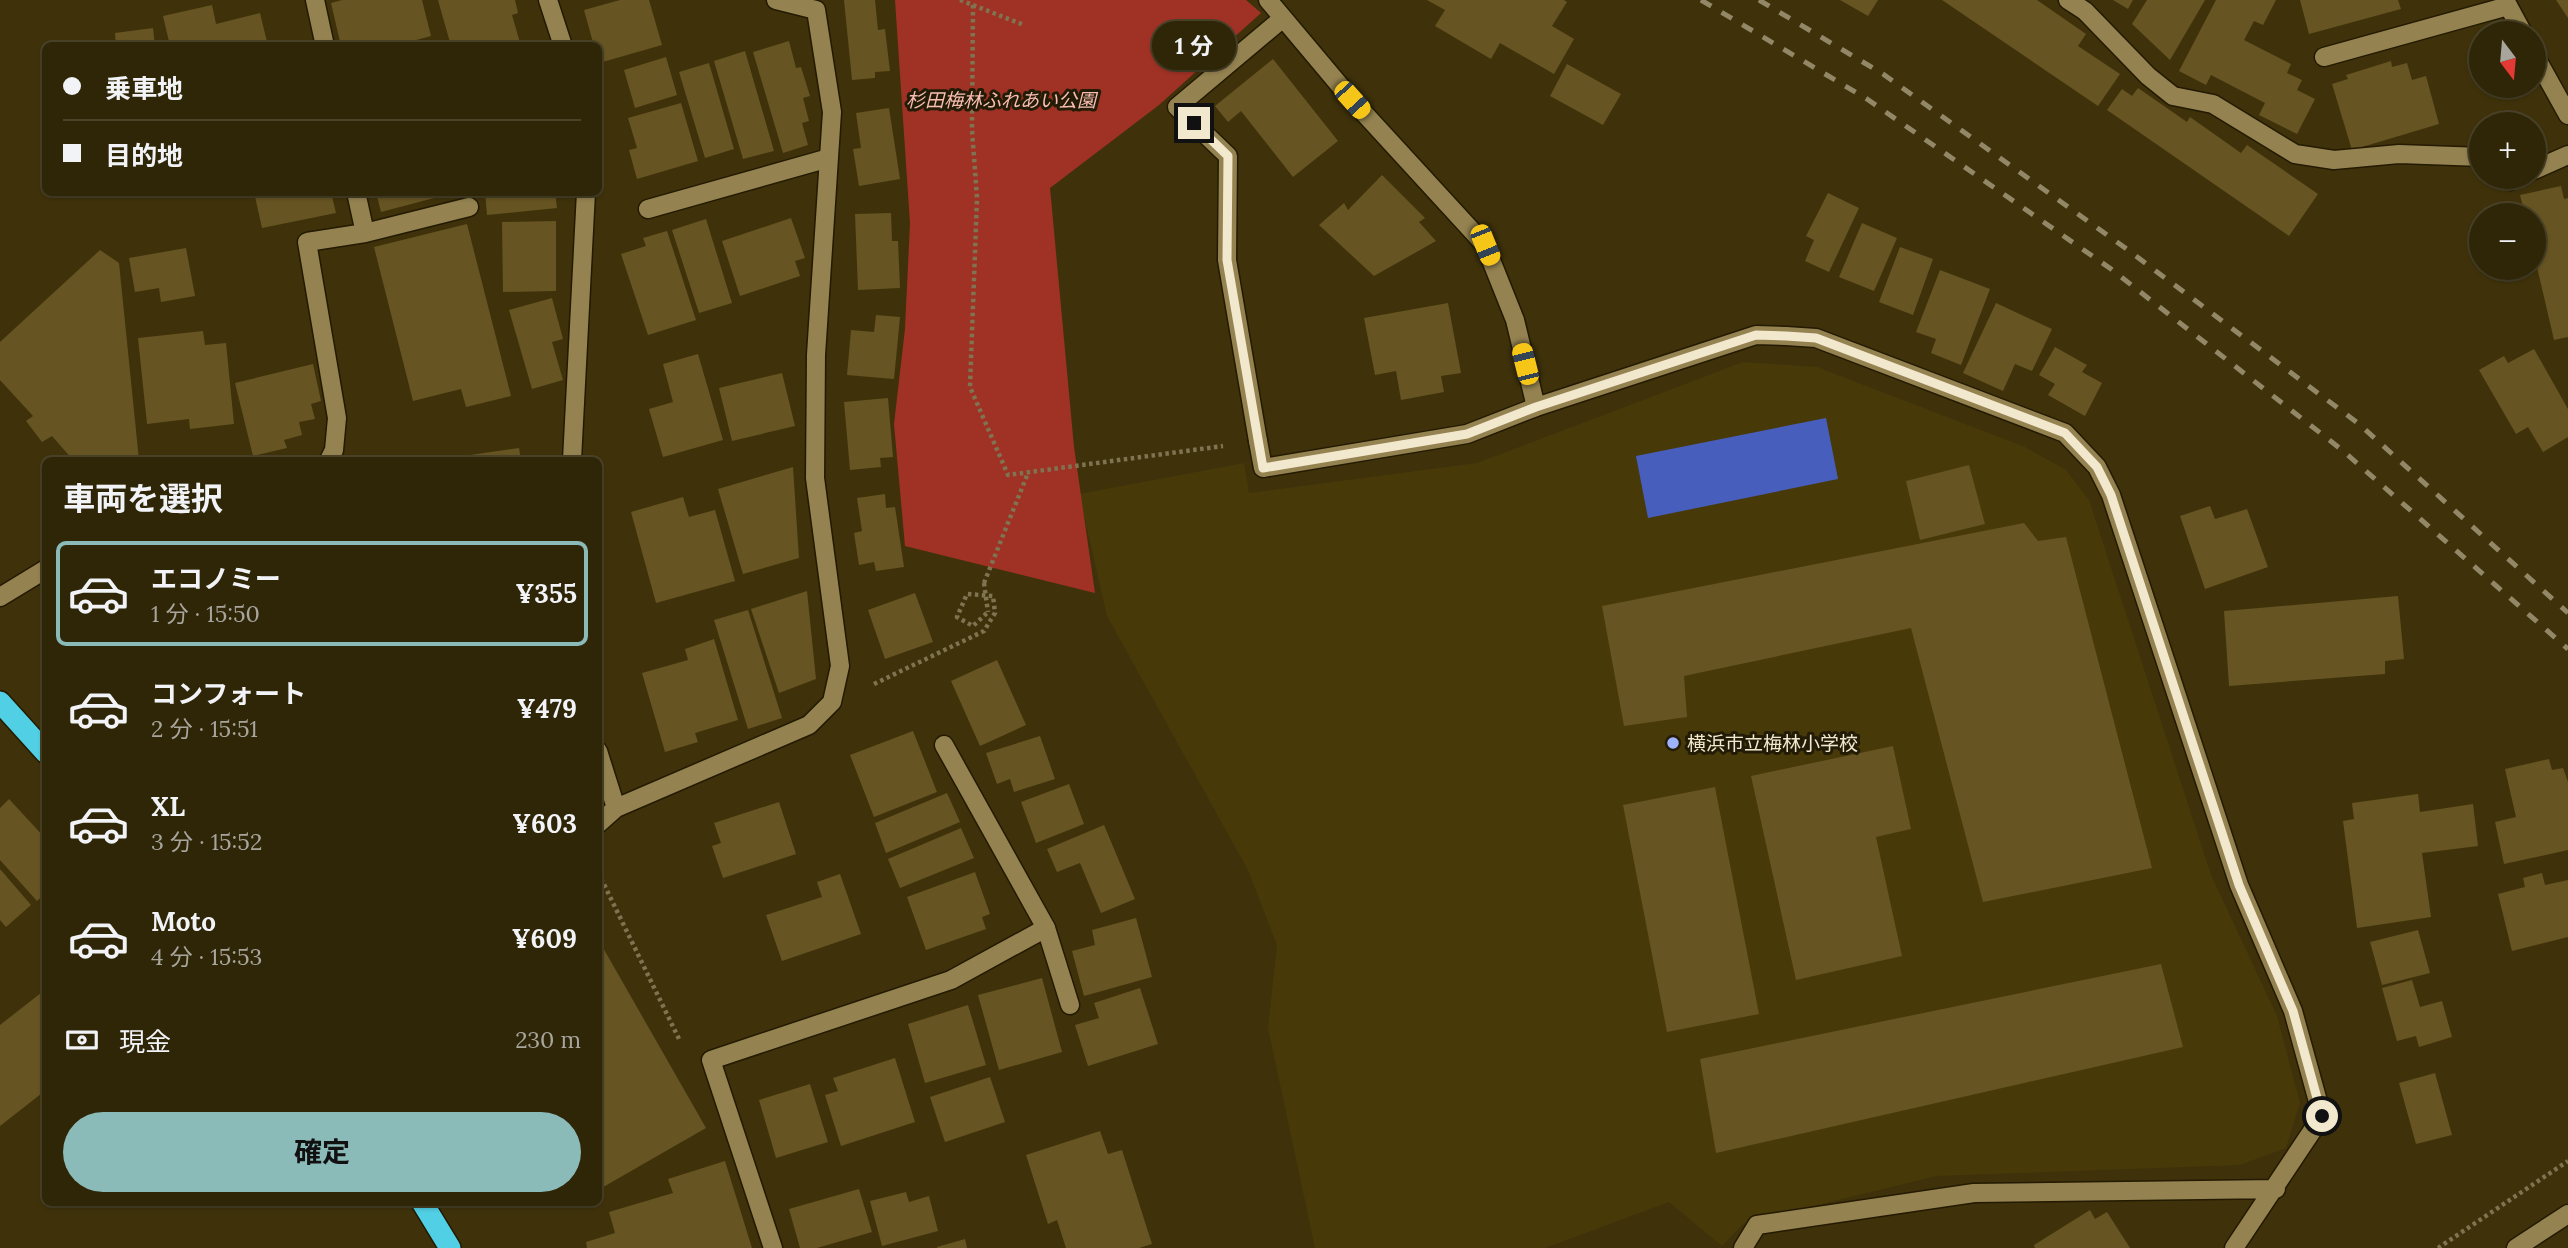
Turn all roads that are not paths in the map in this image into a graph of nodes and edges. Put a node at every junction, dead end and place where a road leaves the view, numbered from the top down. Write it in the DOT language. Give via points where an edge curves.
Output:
graph roads {
  1 [pos="315,0"];
  2 [pos="548,0"];
  3 [pos="776,0"];
  4 [pos="1268,0"];
  5 [pos="2068,0"];
  6 [pos="2506,3"];
  7 [pos="1283,18"];
  8 [pos="2516,21"];
  9 [pos="324,42"];
  10 [pos="562,42"];
  11 [pos="2324,57"];
  12 [pos="2546,76"];
  13 [pos="2568,115"];
  14 [pos="2568,155"];
  15 [pos="2469,157"];
  16 [pos="829,158"];
  17 [pos="2546,165"];
  18 [pos="357,196"];
  19 [pos="586,196"];
  20 [pos="469,207"];
  21 [pos="648,209"];
  22 [pos="365,233"];
  23 [pos="1536,407"];
  24 [pos="330,457"];
  25 [pos="572,457"];
  26 [pos="42,571"];
  27 [pos="0,597"];
  28 [pos="0,702"];
  29 [pos="944,746"];
  30 [pos="42,749"];
  31 [pos="602,764"];
  32 [pos="616,808"];
  33 [pos="602,820"];
  34 [pos="1046,928"];
  35 [pos="1070,1005"];
  36 [pos="2276,1189"];
  37 [pos="424,1206"];
  38 [pos="2568,1214"];
  39 [pos="2520,1246"];
  40 [pos="450,1248"];
  41 [pos="773,1248"];
  42 [pos="1743,1248"];
  43 [pos="2234,1248"];
  1 -- 9 [label="street"];
  2 -- 10 [label="street"];
  3 -- 16 [label="street" via="816,10 832,112"];
  4 -- 7 [label="street"];
  5 -- 15 [label="street" via="2173,96 2213,104 2295,154 2334,160 2399,154"];
  6 -- 8 [label="street"];
  6 -- 11 [label="street"];
  7 -- 23 [label="street" via="1485,245 1514,320"];
  7 -- 23 [label="street" via="1177,107 1228,156 1227,260 1263,468 1467,434"];
  12 -- 13 [label="street"];
  14 -- 17 [label="street"];
  16 -- 21 [label="street"];
  16 -- 32 [label="street" via="816,355 815,478 840,666 832,702 809,725"];
  18 -- 22 [label="street"];
  19 -- 25 [label="street"];
  20 -- 22 [label="street"];
  22 -- 24 [label="street" via="307,242 337,418"];
  23 -- 36 [label="street" via="1756,335 1786,336 1816,338 2065,433 2097,467 2111,495 2239,885 2293,1011 2322,1116"];
  26 -- 27 [label="street"];
  28 -- 30 [label="highway"];
  29 -- 34 [label="street"];
  31 -- 32 [label="street"];
  32 -- 33 [label="street"];
  34 -- 35 [label="street"];
  34 -- 41 [label="street" via="951,980 710,1060"];
  36 -- 42 [label="street" via="1974,1193 1757,1225"];
  36 -- 43 [label="street"];
  37 -- 40 [label="highway"];
  38 -- 39 [label="street"];
}
